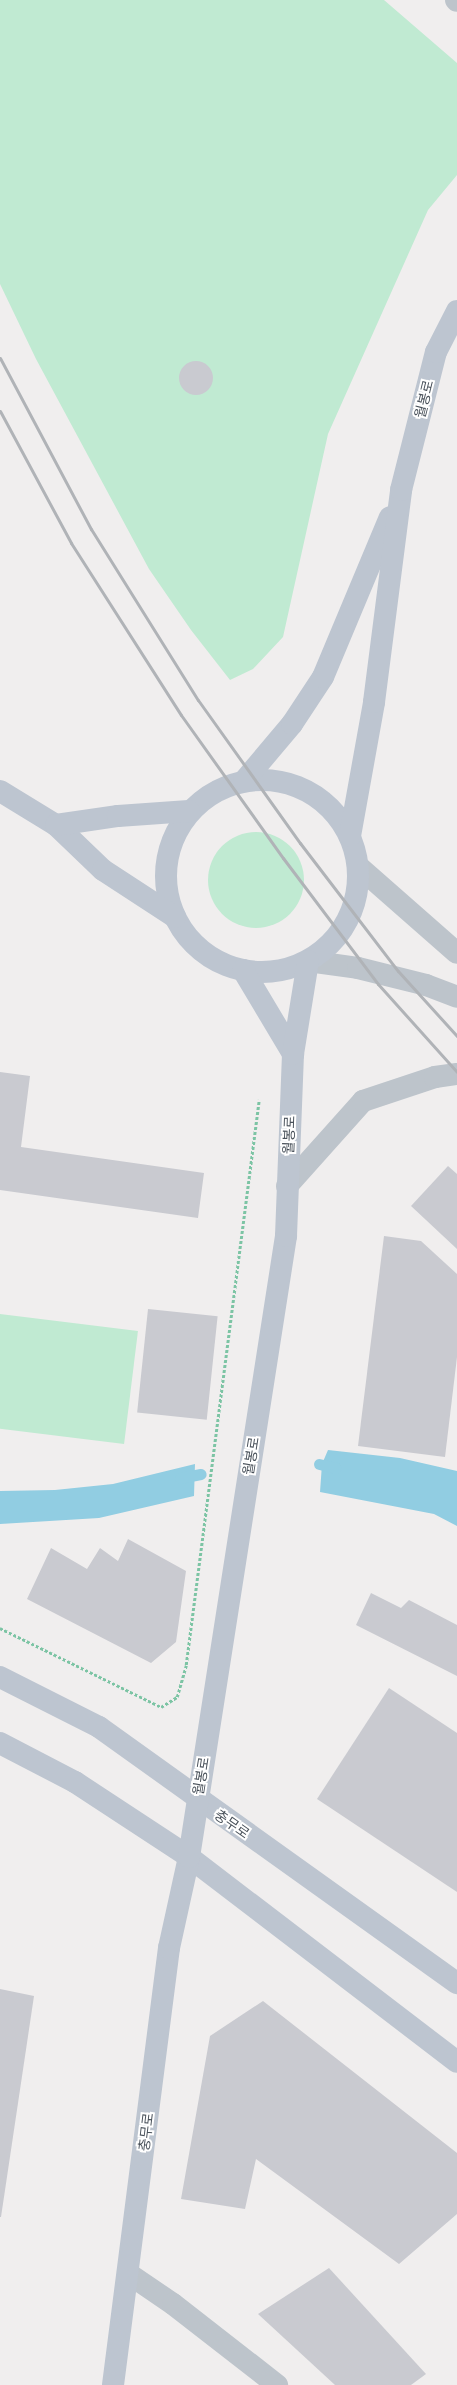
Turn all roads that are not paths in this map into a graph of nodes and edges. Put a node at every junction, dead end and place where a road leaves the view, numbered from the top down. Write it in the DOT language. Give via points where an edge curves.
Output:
graph roads {
  1 [pos="457,311"];
  2 [pos="401,490"];
  3 [pos="244,781"];
  4 [pos="0,791"];
  5 [pos="189,811"];
  6 [pos="56,825"];
  7 [pos="350,836"];
  8 [pos="359,867"];
  9 [pos="175,917"];
  10 [pos="457,953"];
  11 [pos="308,961"];
  12 [pos="243,970"];
  13 [pos="457,997"];
  14 [pos="293,1054"];
  15 [pos="457,1074"];
  16 [pos="287,1186"];
  17 [pos="0,1677"];
  18 [pos="0,1743"];
  19 [pos="197,1799"];
  20 [pos="189,1857"];
  21 [pos="457,1983"];
  22 [pos="457,2062"];
  23 [pos="129,2274"];
  24 [pos="113,2385"];
  25 [pos="277,2385"];
  1 -- 2 [label="street, 월봉로" via="436,352"];
  2 -- 3 [label="street" via="323,677 292,724"];
  2 -- 7 [label="street" via="374,702"];
  3 -- 5 [label="street" via="214,792"];
  3 -- 7 [label="street" via="276,780 306,790 332,809"];
  4 -- 6 [label="street"];
  5 -- 6 [label="street" via="118,816"];
  5 -- 9 [label="street" via="172,839 165,869 168,901"];
  6 -- 9 [label="street" via="103,870"];
  7 -- 8 [label="street"];
  8 -- 10 [label="street"];
  8 -- 11 [label="street" via="356,899 344,929 322,953"];
  9 -- 12 [label="street" via="181,930 203,954 231,969"];
  11 -- 12 [label="street" via="294,968 262,974"];
  11 -- 13 [label="street" via="358,968 426,985"];
  11 -- 14 [label="street, 월봉로"];
  12 -- 14 [label="street"];
  14 -- 16 [label="street, 월봉로"];
  15 -- 16 [label="street" via="436,1077 363,1101"];
  16 -- 19 [label="street, 월봉로" via="286,1236"];
  17 -- 19 [label="street, 충무로" via="99,1727"];
  18 -- 20 [label="street" via="75,1782"];
  19 -- 20 [label="street, 월봉로"];
  19 -- 21 [label="street, 충무로"];
  20 -- 22 [label="street"];
  20 -- 23 [label="street, 충무로" via="169,1948"];
  23 -- 24 [label="street, 충무로"];
  23 -- 25 [label="street" via="173,2304"];
}
